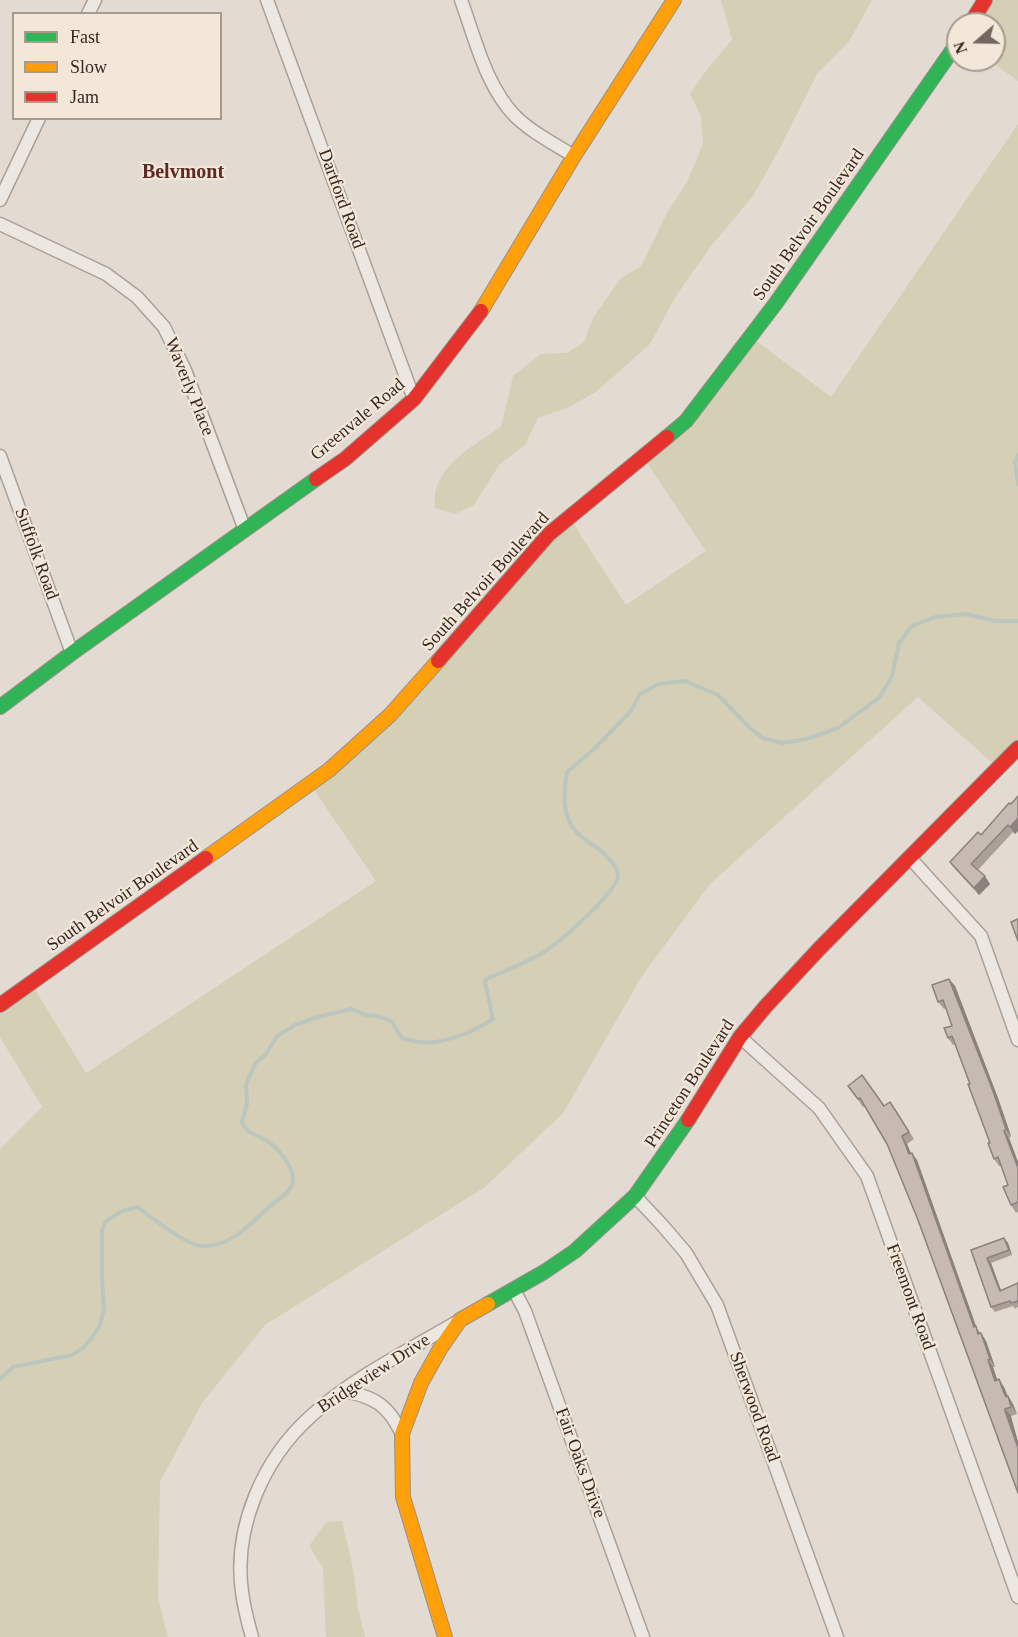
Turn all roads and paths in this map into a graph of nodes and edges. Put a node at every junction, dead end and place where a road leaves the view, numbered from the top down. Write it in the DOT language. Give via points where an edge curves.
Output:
graph roads {
  1 [pos="267,0"];
  2 [pos="461,0"];
  3 [pos="674,0"];
  4 [pos="946,59"];
  5 [pos="38,120"];
  6 [pos="574,156"];
  7 [pos="0,200"];
  8 [pos="0,224"];
  9 [pos="414,399"];
  10 [pos="0,456"];
  11 [pos="245,530"];
  12 [pos="72,652"];
  13 [pos="0,707"];
  14 [pos="1018,748"];
  15 [pos="910,858"];
  16 [pos="1,1000"];
  17 [pos="740,1037"];
  18 [pos="1018,1040"];
  19 [pos="635,1197"];
  20 [pos="514,1290"];
  21 [pos="460,1320"];
  22 [pos="344,1391"];
  23 [pos="402,1434"];
  24 [pos="1018,1597"];
  25 [pos="252,1637"];
  26 [pos="445,1637"];
  27 [pos="643,1637"];
  28 [pos="837,1637"];
  1 -- 9 [label="street, Dartford Road"];
  2 -- 6 [label="street" via="487,70 515,116"];
  3 -- 6 [label="street, Greenvale Road"];
  4 -- 16 [label="street, South Belvoir Boulevard" via="776,303 686,421 549,534 390,715 329,770"];
  5 -- 7 [label="street"];
  6 -- 9 [label="street, Greenvale Road" via="474,322"];
  8 -- 11 [label="street, Waverly Place" via="106,274 137,297 164,327 185,370"];
  9 -- 11 [label="street, Greenvale Road" via="345,459"];
  10 -- 12 [label="street, Suffolk Road"];
  11 -- 12 [label="street, Greenvale Road"];
  12 -- 13 [label="street, Greenvale Road"];
  14 -- 15 [label="street, Princeton Boulevard"];
  15 -- 17 [label="street, Princeton Boulevard" via="819,948"];
  15 -- 18 [label="street" via="981,936"];
  17 -- 19 [label="street, Princeton Boulevard" via="667,1154"];
  17 -- 24 [label="street, Freemont Road" via="819,1108 867,1176"];
  19 -- 20 [label="street, Princeton Boulevard" via="575,1251"];
  19 -- 28 [label="street, Sherwood Road" via="686,1253 717,1305"];
  20 -- 21 [label="street, Princeton Boulevard"];
  20 -- 27 [label="street, Fair Oaks Drive"];
  21 -- 22 [label="street, Bridgeview Drive"];
  21 -- 23 [label="street, Princeton Boulevard" via="421,1383"];
  22 -- 23 [label="street" via="379,1402 393,1416"];
  22 -- 25 [label="street, Bridgeview Drive" via="309,1417 286,1442 256,1494 241,1559 242,1592"];
  23 -- 26 [label="street, Princeton Boulevard" via="403,1497"];
}
